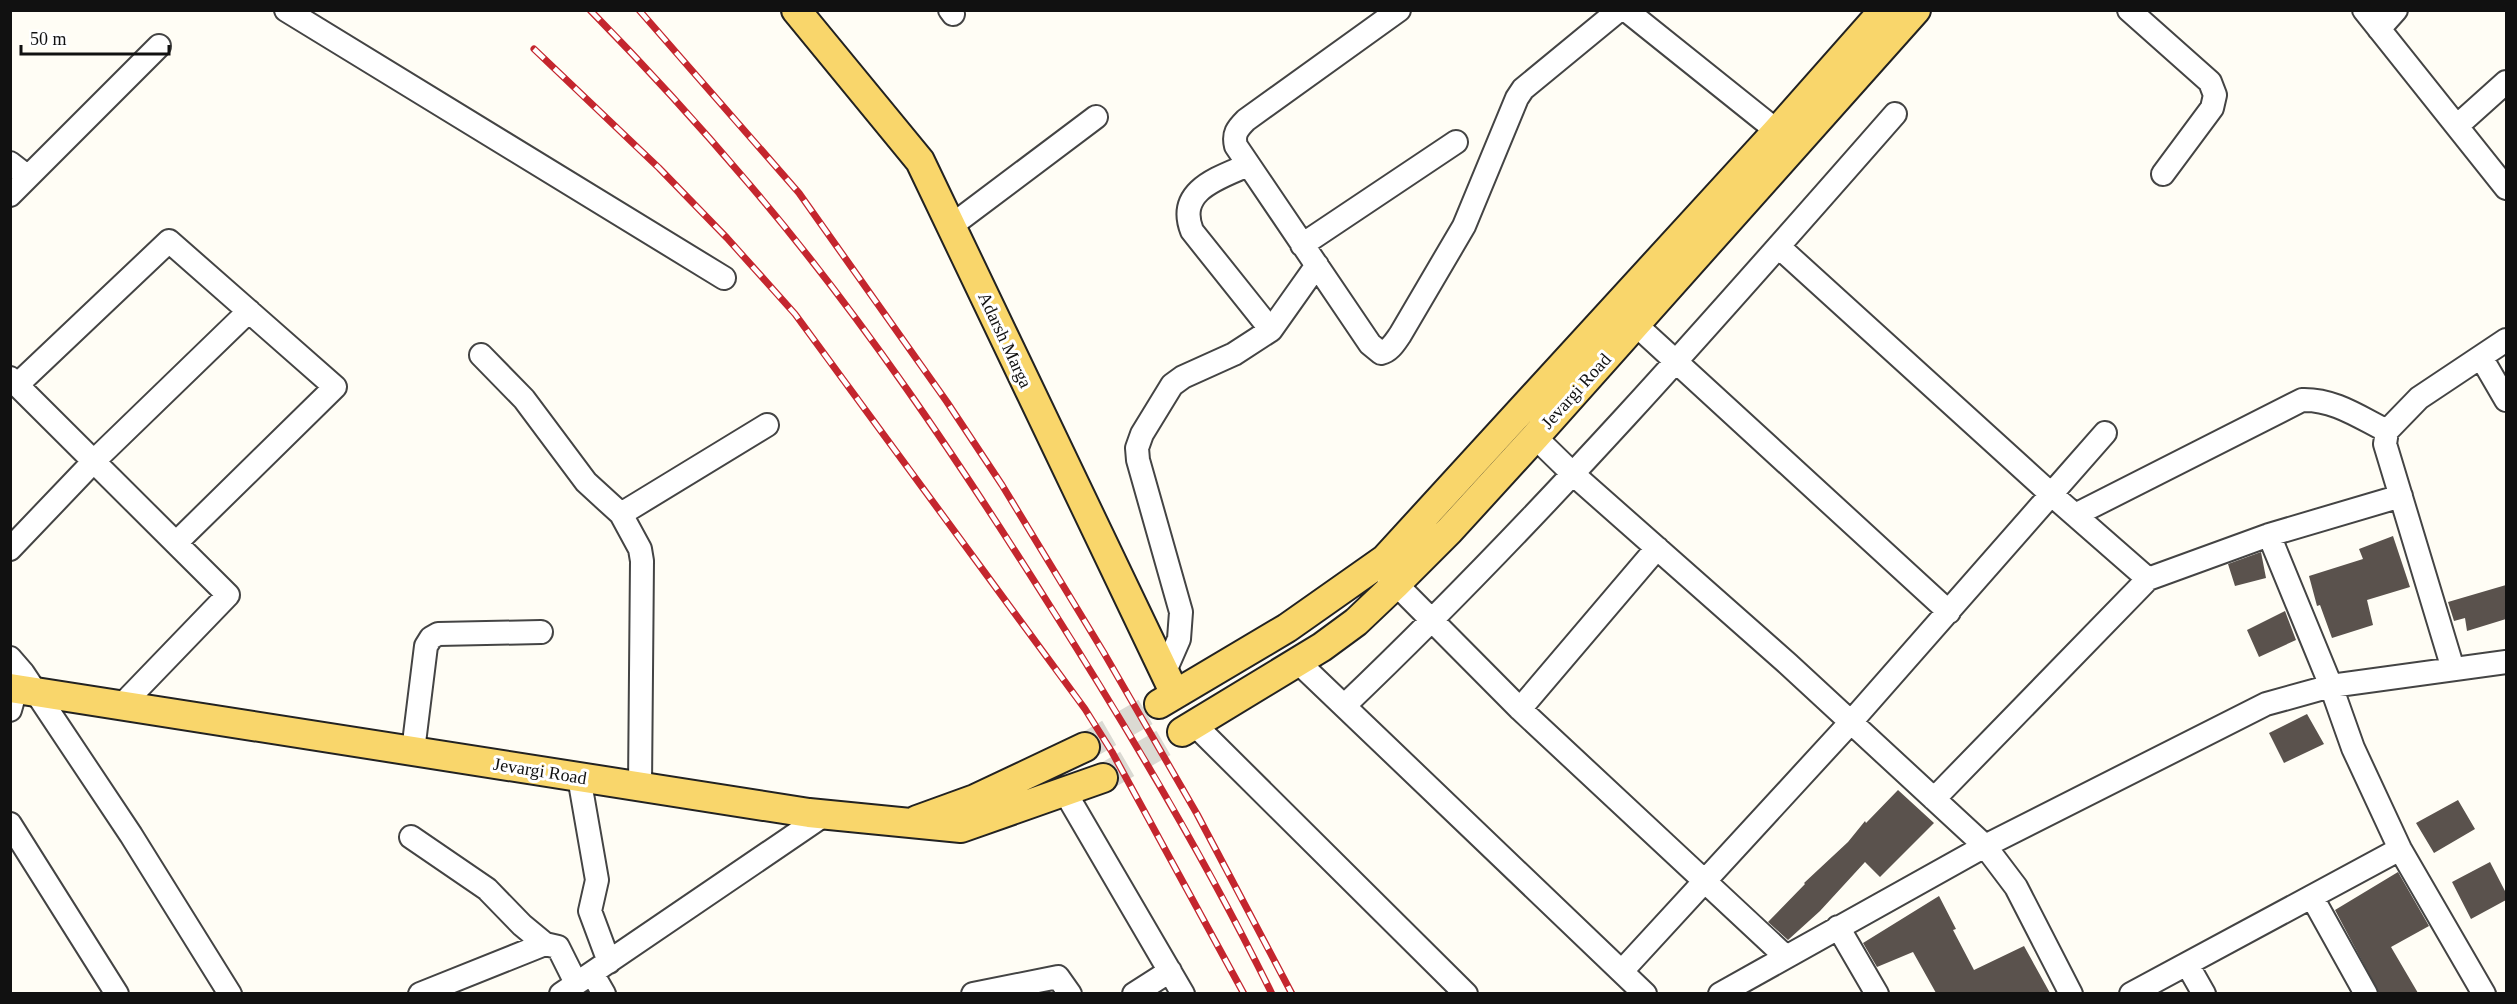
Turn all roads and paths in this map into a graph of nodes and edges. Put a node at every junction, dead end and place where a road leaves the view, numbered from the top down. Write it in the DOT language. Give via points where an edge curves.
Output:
graph roads {
  1 [pos="286,10"];
  2 [pos="796,10"];
  3 [pos="1399,10"];
  4 [pos="1619,10"];
  5 [pos="1626,10"];
  6 [pos="1884,10"];
  7 [pos="1916,10"];
  8 [pos="2129,10"];
  9 [pos="2364,10"];
  10 [pos="2396,10"];
  11 [pos="2379,29"];
  12 [pos="159,46"];
  13 [pos="2506,82"];
  14 [pos="1895,114"];
  15 [pos="1096,117"];
  16 [pos="2457,126"];
  17 [pos="1777,131"];
  18 [pos="1456,142"];
  19 [pos="10,163"];
  20 [pos="1248,165"];
  21 [pos="2163,174"];
  22 [pos="28,177"];
  23 [pos="2506,188"];
  24 [pos="10,195"];
  25 [pos="951,226"];
  26 [pos="1302,244"];
  27 [pos="1779,247"];
  28 [pos="1317,265"];
  29 [pos="724,278"];
  30 [pos="249,311"];
  31 [pos="1635,324"];
  32 [pos="1270,330"];
  33 [pos="2506,340"];
  34 [pos="481,356"];
  35 [pos="2481,357"];
  36 [pos="1676,363"];
  37 [pos="14,382"];
  38 [pos="2506,400"];
  39 [pos="766,426"];
  40 [pos="2387,431"];
  41 [pos="2105,433"];
  42 [pos="1535,436"];
  43 [pos="94,461"];
  44 [pos="1573,474"];
  45 [pos="2052,495"];
  46 [pos="2401,496"];
  47 [pos="621,514"];
  48 [pos="2075,515"];
  49 [pos="2269,535"];
  50 [pos="176,543"];
  51 [pos="1657,548"];
  52 [pos="10,549"];
  53 [pos="1387,575"];
  54 [pos="2148,579"];
  55 [pos="1948,612"];
  56 [pos="1433,621"];
  57 [pos="540,632"];
  58 [pos="10,658"];
  59 [pos="1298,662"];
  60 [pos="2506,662"];
  61 [pos="2453,669"];
  62 [pos="2331,686"];
  63 [pos="1167,690"];
  64 [pos="18,694"];
  65 [pos="121,706"];
  66 [pos="1344,706"];
  67 [pos="1520,709"];
  68 [pos="1851,722"];
  69 [pos="1189,729"];
  70 [pos="1085,747"];
  71 [pos="413,752"];
  72 [pos="579,777"];
  73 [pos="1103,778"];
  74 [pos="640,786"];
  75 [pos="1065,792"];
  76 [pos="1934,799"];
  77 [pos="824,815"];
  78 [pos="913,822"];
  79 [pos="10,824"];
  80 [pos="411,837"];
  81 [pos="1985,846"];
  82 [pos="2400,849"];
  83 [pos="1704,881"];
  84 [pos="2312,897"];
  85 [pos="1838,927"];
  86 [pos="544,944"];
  87 [pos="1786,957"];
  88 [pos="2187,964"];
  89 [pos="1170,971"];
  90 [pos="1622,971"];
  91 [pos="585,978"];
  92 [pos="1732,990"];
  93 [pos="2478,991"];
  94 [pos="117,993"];
  95 [pos="230,993"];
  96 [pos="420,993"];
  97 [pos="604,993"];
  98 [pos="973,993"];
  99 [pos="1070,993"];
  100 [pos="1134,993"];
  101 [pos="1183,993"];
  102 [pos="1466,993"];
  103 [pos="1645,993"];
  104 [pos="1877,993"];
  105 [pos="2071,993"];
  106 [pos="2132,993"];
  107 [pos="2204,993"];
  108 [pos="2366,993"];
  1 -- 29 [label="street"];
  2 -- 25 [label="main road, Adarsh Marga" via="920,161"];
  3 -- 20 [label="street" via="1238,128 1234,136 1236,147"];
  4 -- 28 [label="street" via="1523,89 1464,226 1386,352 1381,353 1370,344"];
  5 -- 17 [label="street"];
  6 -- 17 [label="main road"];
  7 -- 31 [label="main road, Jevargi Road"];
  8 -- 21 [label="street" via="2210,82 2215,95 2212,108"];
  9 -- 11 [label="street"];
  10 -- 11 [label="street"];
  11 -- 16 [label="street"];
  12 -- 22 [label="street"];
  13 -- 16 [label="street"];
  14 -- 27 [label="street"];
  15 -- 25 [label="street"];
  16 -- 23 [label="street"];
  17 -- 53 [label="main road" via="1393,550"];
  18 -- 26 [label="street"];
  19 -- 22 [label="street"];
  20 -- 26 [label="street"];
  20 -- 32 [label="street" via="1199,190 1188,205 1187,218 1192,231"];
  22 -- 24 [label="street"];
  25 -- 63 [label="main road, Adarsh Marga"];
  26 -- 28 [label="street"];
  27 -- 36 [label="street"];
  27 -- 45 [label="street"];
  28 -- 32 [label="street"];
  30 -- 37 [label="street" via="169,241"];
  30 -- 43 [label="street"];
  30 -- 50 [label="street" via="335,387"];
  31 -- 36 [label="street"];
  31 -- 42 [label="main road, Jevargi Road"];
  32 -- 63 [label="street" via="1234,354 1172,385 1137,448 1181,612"];
  33 -- 35 [label="street"];
  34 -- 47 [label="street" via="524,399 586,482"];
  35 -- 38 [label="street"];
  35 -- 40 [label="street" via="2420,398"];
  36 -- 44 [label="street"];
  36 -- 55 [label="street"];
  37 -- 43 [label="street"];
  39 -- 47 [label="street"];
  40 -- 46 [label="street" via="2385,444"];
  40 -- 48 [label="street" via="2334,403 2302,400"];
  41 -- 45 [label="street"];
  42 -- 44 [label="street"];
  42 -- 53 [label="main road, Jevargi Road" via="1449,531"];
  43 -- 50 [label="street"];
  43 -- 52 [label="street"];
  44 -- 51 [label="street"];
  44 -- 56 [label="street"];
  45 -- 48 [label="street"];
  45 -- 55 [label="street"];
  46 -- 49 [label="street"];
  46 -- 61 [label="street"];
  47 -- 74 [label="street" via="640,549 642,561"];
  48 -- 54 [label="street"];
  49 -- 54 [label="street"];
  49 -- 62 [label="street"];
  50 -- 65 [label="street" via="228,595"];
  51 -- 67 [label="street"];
  51 -- 68 [label="street"];
  53 -- 56 [label="street"];
  53 -- 59 [label="main road, Jevargi Road" via="1356,622"];
  53 -- 63 [label="main road"];
  54 -- 76 [label="street"];
  55 -- 68 [label="street"];
  56 -- 66 [label="street"];
  56 -- 67 [label="street"];
  57 -- 71 [label="street" via="438,634 431,638 426,646"];
  58 -- 64 [label="street"];
  59 -- 66 [label="street"];
  59 -- 69 [label="main road, Jevargi Road"];
  60 -- 61 [label="street"];
  61 -- 62 [label="street"];
  62 -- 81 [label="street" via="2266,704"];
  62 -- 82 [label="street" via="2353,748"];
  64 -- 65 [label="main road, Jevargi Road"];
  64 -- 95 [label="street" via="131,835"];
  65 -- 71 [label="main road, Jevargi Road"];
  66 -- 90 [label="street"];
  67 -- 83 [label="street"];
  68 -- 76 [label="street"];
  68 -- 83 [label="street"];
  69 -- 102 [label="street"];
  70 -- 78 [label="main road" via="975,799"];
  71 -- 72 [label="main road, Jevargi Road"];
  72 -- 74 [label="main road, Jevargi Road"];
  72 -- 91 [label="street" via="597,880 590,911"];
  73 -- 75 [label="main road, Jevargi Road"];
  74 -- 77 [label="main road, Jevargi Road"];
  75 -- 78 [label="main road, Jevargi Road" via="961,828"];
  75 -- 89 [label="street"];
  76 -- 81 [label="street"];
  77 -- 78 [label="main road, Jevargi Road"];
  77 -- 91 [label="street"];
  79 -- 94 [label="street"];
  80 -- 86 [label="street" via="487,889"];
  81 -- 85 [label="street"];
  81 -- 105 [label="street" via="2016,887"];
  82 -- 84 [label="street"];
  82 -- 93 [label="street"];
  83 -- 87 [label="street"];
  83 -- 90 [label="street"];
  84 -- 88 [label="street"];
  84 -- 108 [label="street"];
  85 -- 87 [label="street"];
  85 -- 104 [label="street"];
  86 -- 91 [label="street" via="558,946"];
  86 -- 96 [label="street"];
  87 -- 92 [label="street"];
  88 -- 106 [label="street"];
  88 -- 107 [label="street"];
  89 -- 100 [label="street"];
  89 -- 101 [label="street"];
  90 -- 103 [label="street"];
  91 -- 97 [label="street"];
  98 -- 99 [label="street" via="1058,976"];
}
